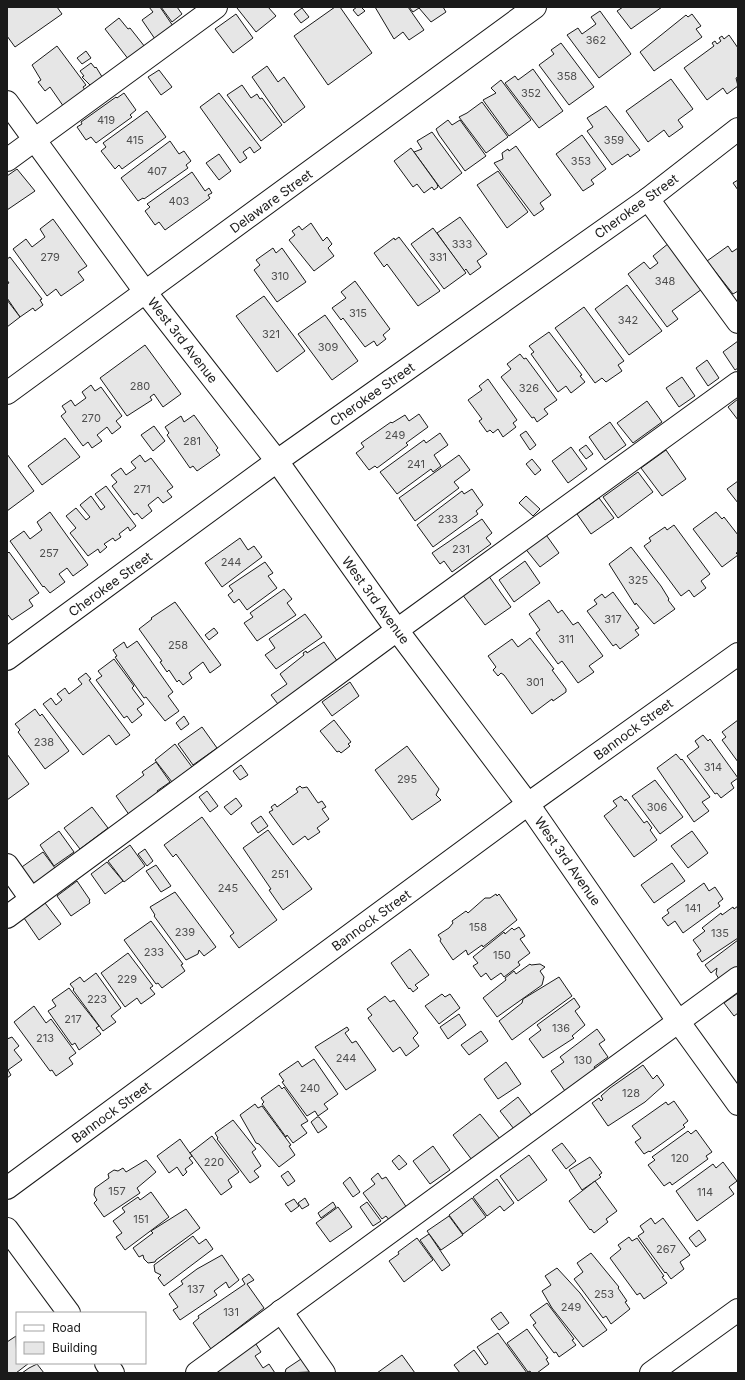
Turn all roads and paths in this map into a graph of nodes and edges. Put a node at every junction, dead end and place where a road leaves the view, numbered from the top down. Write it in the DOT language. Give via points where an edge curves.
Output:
graph roads {
  1 [pos="216,7"];
  2 [pos="535,7"];
  3 [pos="7,102"];
  4 [pos="738,129"];
  5 [pos="34,139"];
  6 [pos="7,160"];
  7 [pos="648,199"];
  8 [pos="146,293"];
  9 [pos="738,322"];
  10 [pos="738,383"];
  11 [pos="7,393"];
  12 [pos="277,461"];
  13 [pos="397,630"];
  14 [pos="738,654"];
  15 [pos="7,659"];
  16 [pos="528,804"];
  17 [pos="7,865"];
  18 [pos="32,899"];
  19 [pos="7,917"];
  20 [pos="738,978"];
  21 [pos="678,1021"];
  22 [pos="738,1104"];
  23 [pos="7,1188"];
  24 [pos="7,1228"];
  25 [pos="738,1310"];
  26 [pos="281,1311"];
  27 [pos="68,1312"];
  28 [pos="107,1364"];
  29 [pos="113,1373"];
  30 [pos="197,1373"];
  31 [pos="324,1373"];
  32 [pos="651,1373"];
  1 -- 5 [label="street"];
  2 -- 8 [label="street, Delaware Street"];
  3 -- 5 [label="street, West 3rd Avenue"];
  4 -- 7 [label="street, Cherokee Street"];
  5 -- 6 [label="street"];
  5 -- 8 [label="street, West 3rd Avenue"];
  7 -- 9 [label="street"];
  7 -- 12 [label="street, Cherokee Street"];
  8 -- 11 [label="street, Delaware Street"];
  8 -- 12 [label="street, West 3rd Avenue"];
  10 -- 13 [label="street"];
  12 -- 13 [label="street, West 3rd Avenue"];
  12 -- 15 [label="street, Cherokee Street"];
  13 -- 16 [label="street, West 3rd Avenue"];
  13 -- 18 [label="street"];
  14 -- 16 [label="street, Bannock Street"];
  16 -- 21 [label="street, West 3rd Avenue"];
  16 -- 23 [label="street, Bannock Street"];
  17 -- 18 [label="street"];
  18 -- 19 [label="street"];
  20 -- 21 [label="street"];
  21 -- 22 [label="street, West 3rd Avenue"];
  21 -- 26 [label="street"];
  24 -- 27 [label="street"];
  25 -- 32 [label="street"];
  26 -- 30 [label="street"];
  26 -- 31 [label="street"];
  28 -- 29 [label="street"];
}
